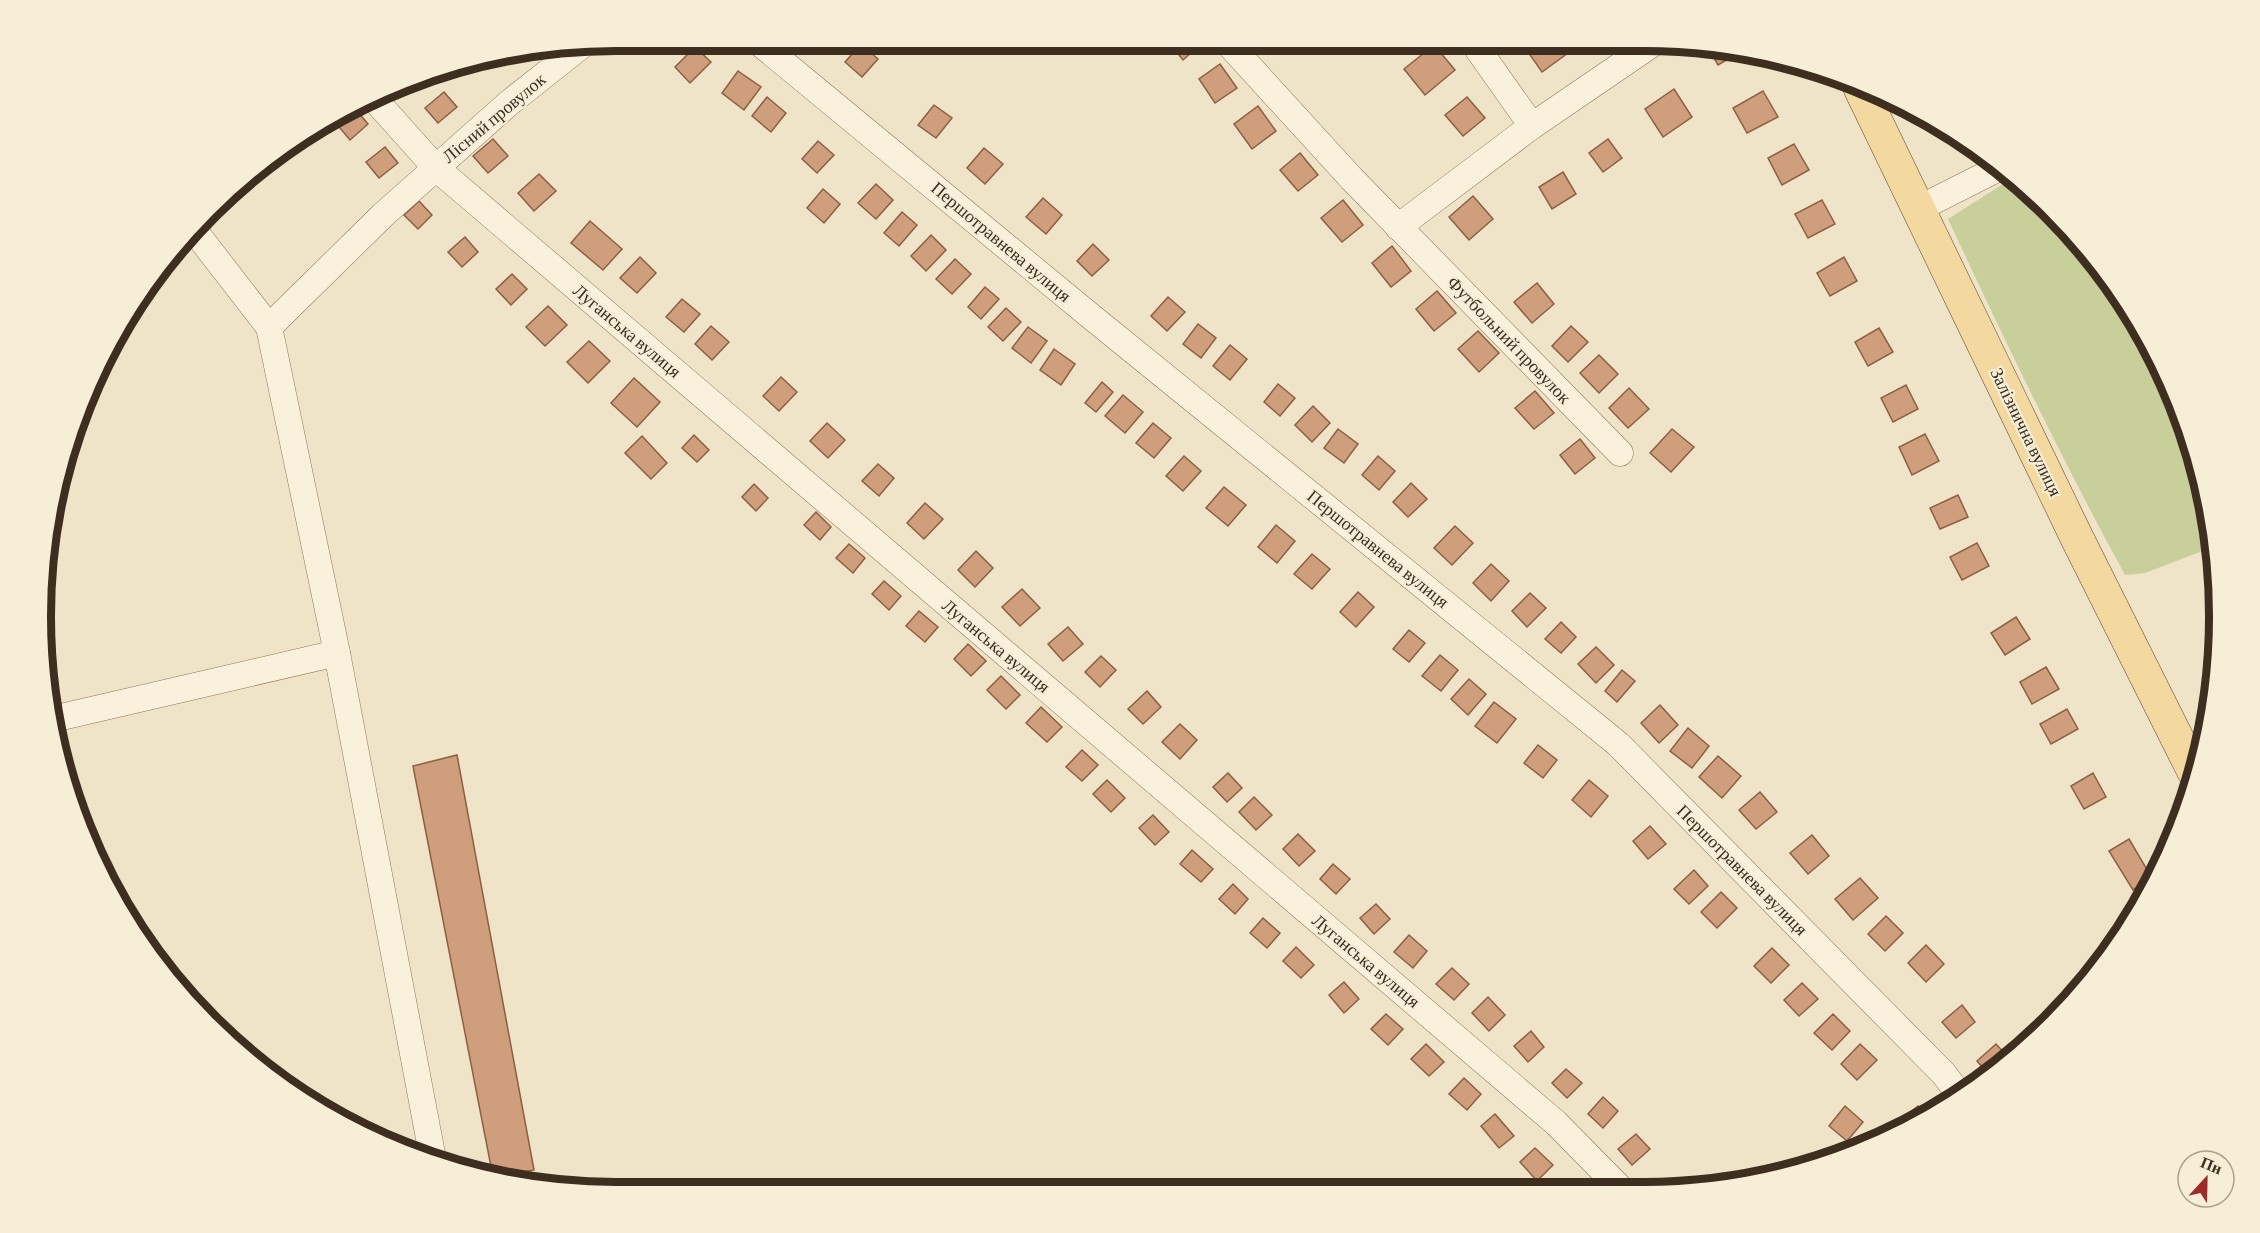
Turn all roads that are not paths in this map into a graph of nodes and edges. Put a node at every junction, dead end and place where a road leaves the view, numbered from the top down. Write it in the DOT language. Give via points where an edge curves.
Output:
graph roads {
  1 [pos="769,51"];
  2 [pos="1235,51"];
  3 [pos="1478,51"];
  4 [pos="1642,51"];
  5 [pos="572,53"];
  6 [pos="1864,96"];
  7 [pos="378,104"];
  8 [pos="1532,126"];
  9 [pos="436,168"];
  10 [pos="1992,171"];
  11 [pos="1918,209"];
  12 [pos="1398,227"];
  13 [pos="198,237"];
  14 [pos="269,327"];
  15 [pos="1620,453"];
  16 [pos="337,653"];
  17 [pos="60,717"];
  18 [pos="2190,764"];
  19 [pos="1955,1089"];
  20 [pos="431,1151"];
  21 [pos="1614,1182"];
  1 -- 19 [label="street, Першотравнева вулиця" via="1618,744"];
  2 -- 12 [label="street, Футбольний провулок"];
  3 -- 8 [label="street"];
  4 -- 8 [label="street"];
  5 -- 9 [label="street, Лісний провулок"];
  6 -- 11 [label="main road, Залізнична вулиця"];
  7 -- 9 [label="street, Луганська вулиця"];
  8 -- 12 [label="street"];
  9 -- 14 [label="street, Лісний провулок"];
  9 -- 21 [label="street, Луганська вулиця" via="1547,1116"];
  10 -- 11 [label="street"];
  11 -- 18 [label="main road, Залізнична вулиця"];
  12 -- 15 [label="street, Футбольний провулок"];
  13 -- 14 [label="street"];
  14 -- 16 [label="street"];
  16 -- 17 [label="street"];
  16 -- 20 [label="street"];
}
